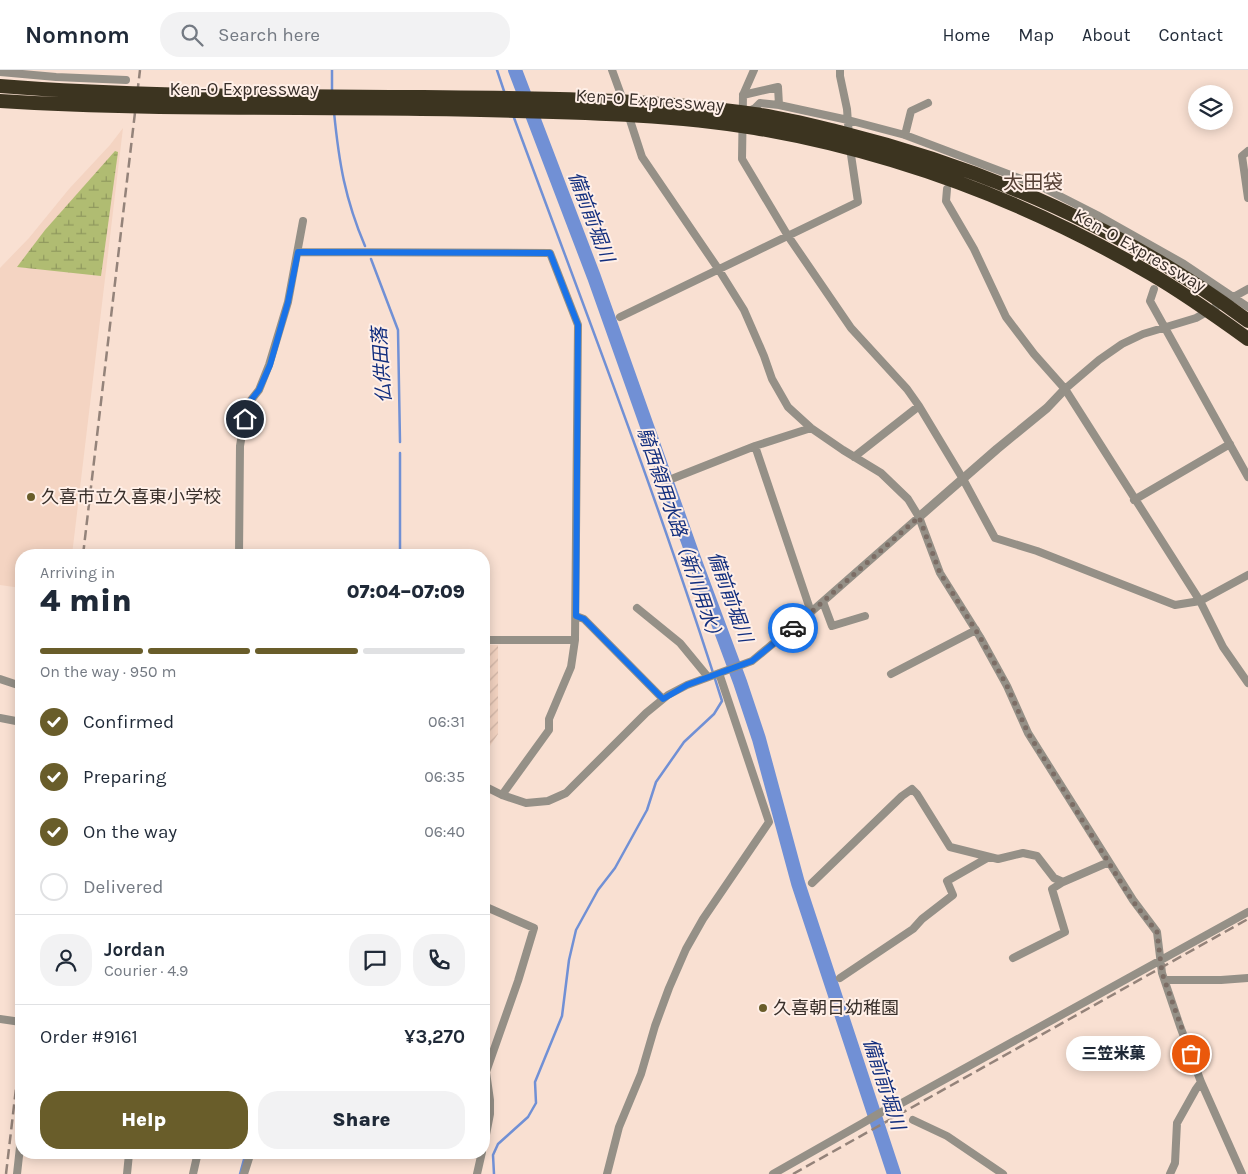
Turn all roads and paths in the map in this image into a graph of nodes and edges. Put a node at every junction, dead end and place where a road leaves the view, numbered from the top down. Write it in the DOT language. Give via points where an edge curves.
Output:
graph roads {
  1 [pos="612,70"];
  2 [pos="754,70"];
  3 [pos="840,70"];
  4 [pos="0,72"];
  5 [pos="126,80"];
  6 [pos="0,86"];
  7 [pos="744,95"];
  8 [pos="0,101"];
  9 [pos="928,102"];
  10 [pos="779,105"];
  11 [pos="743,114"];
  12 [pos="848,120"];
  13 [pos="907,136"];
  14 [pos="1248,151"];
  15 [pos="928,182"];
  16 [pos="946,189"];
  17 [pos="1248,198"];
  18 [pos="302,221"];
  19 [pos="1133,234"];
  20 [pos="788,236"];
  21 [pos="298,252"];
  22 [pos="1116,265"];
  23 [pos="719,270"];
  24 [pos="1248,288"];
  25 [pos="1154,289"];
  26 [pos="1234,297"];
  27 [pos="1248,307"];
  28 [pos="620,317"];
  29 [pos="1248,321"];
  30 [pos="1165,326"];
  31 [pos="1248,339"];
  32 [pos="1065,390"];
  33 [pos="918,406"];
  34 [pos="811,428"];
  35 [pos="1230,444"];
  36 [pos="755,446"];
  37 [pos="854,457"];
  38 [pos="1248,477"];
  39 [pos="674,478"];
  40 [pos="964,479"];
  41 [pos="1134,500"];
  42 [pos="919,517"];
  43 [pos="239,549"];
  44 [pos="1248,575"];
  45 [pos="1200,601"];
  46 [pos="823,602"];
  47 [pos="636,608"];
  48 [pos="811,612"];
  49 [pos="576,616"];
  50 [pos="865,616"];
  51 [pos="976,630"];
  52 [pos="490,640"];
  53 [pos="575,640"];
  54 [pos="719,673"];
  55 [pos="891,674"];
  56 [pos="1245,675"];
  57 [pos="708,677"];
  58 [pos="0,679"];
  59 [pos="1248,683"];
  60 [pos="15,684"];
  61 [pos="663,699"];
  62 [pos="0,718"];
  63 [pos="15,721"];
  64 [pos="490,789"];
  65 [pos="502,795"];
  66 [pos="989,857"];
  67 [pos="1109,862"];
  68 [pos="1063,882"];
  69 [pos="812,883"];
  70 [pos="490,909"];
  71 [pos="1248,912"];
  72 [pos="1013,958"];
  73 [pos="1161,961"];
  74 [pos="840,978"];
  75 [pos="1248,978"];
  76 [pos="1165,980"];
  77 [pos="0,1019"];
  78 [pos="15,1021"];
  79 [pos="490,1061"];
  80 [pos="1201,1082"];
  81 [pos="913,1120"];
  82 [pos="19,1159"];
  83 [pos="128,1159"];
  84 [pos="196,1159"];
  85 [pos="249,1159"];
  86 [pos="480,1159"];
  87 [pos="17,1174"];
  88 [pos="127,1174"];
  89 [pos="193,1174"];
  90 [pos="244,1174"];
  91 [pos="477,1174"];
  92 [pos="607,1174"];
  93 [pos="773,1174"];
  94 [pos="1003,1174"];
  95 [pos="1170,1174"];
  96 [pos="1242,1174"];
  1 -- 23 [label="street" via="642,156"];
  2 -- 7 [label="street"];
  3 -- 12 [label="street"];
  4 -- 5 [label="street"];
  6 -- 29 [label="highway, Ken-O Expressway, bridge" via="153,94 608,100 714,108 768,116 910,151 1027,194 1158,260"];
  7 -- 10 [label="street" via="778,87"];
  7 -- 11 [label="street"];
  8 -- 31 [label="highway, Ken-O Expressway, bridge" via="151,108 445,108 612,114 712,122 794,136 911,166 1018,206 1152,274"];
  9 -- 13 [label="street" via="911,110"];
  10 -- 11 [label="street" via="760,103"];
  10 -- 12 [label="street"];
  11 -- 20 [label="street" via="742,159"];
  12 -- 13 [label="street"];
  12 -- 20 [label="street" via="858,202"];
  13 -- 15 [label="street" via="930,176"];
  13 -- 19 [label="street" via="1040,186"];
  14 -- 17 [label="street" via="1242,156"];
  16 -- 32 [label="street" via="946,201 974,248 1006,317"];
  18 -- 21 [label="street"];
  19 -- 22 [label="street"];
  19 -- 26 [label="street"];
  20 -- 23 [label="street"];
  20 -- 33 [label="street" via="851,328"];
  21 -- 43 [label="street" via="270,365 259,390 247,405 240,446"];
  21 -- 49 [label="street" via="550,253 578,325"];
  23 -- 28 [label="street"];
  23 -- 34 [label="street" via="744,310 772,379 788,407"];
  24 -- 26 [label="street"];
  25 -- 30 [label="street" via="1150,301"];
  26 -- 27 [label="street"];
  26 -- 30 [label="street" via="1196,318"];
  30 -- 32 [label="street" via="1122,344"];
  30 -- 35 [label="street"];
  32 -- 40 [label="street"];
  32 -- 41 [label="street"];
  33 -- 37 [label="street"];
  33 -- 40 [label="street"];
  34 -- 36 [label="street"];
  34 -- 37 [label="street"];
  35 -- 38 [label="street"];
  35 -- 41 [label="street"];
  36 -- 39 [label="street"];
  36 -- 48 [label="street"];
  37 -- 42 [label="street" via="881,473 908,499"];
  40 -- 42 [label="street"];
  40 -- 45 [label="street" via="995,538 1175,605"];
  41 -- 45 [label="street"];
  42 -- 46 [label="street"];
  42 -- 51 [label="street" via="940,573"];
  44 -- 45 [label="street"];
  45 -- 56 [label="street" via="1223,647"];
  46 -- 48 [label="street"];
  46 -- 50 [label="street" via="832,626"];
  47 -- 57 [label="street" via="680,644"];
  48 -- 54 [label="street" via="752,661"];
  49 -- 53 [label="street"];
  49 -- 61 [label="street" via="584,619"];
  51 -- 55 [label="street"];
  51 -- 67 [label="street" via="1028,733"];
  52 -- 53 [label="street"];
  53 -- 65 [label="street" via="572,667 549,719 549,730"];
  54 -- 57 [label="street"];
  54 -- 92 [label="street" via="769,822 686,949 619,1127"];
  56 -- 59 [label="street"];
  57 -- 61 [label="street"];
  58 -- 60 [label="street"];
  61 -- 65 [label="street" via="566,793 548,801 526,803"];
  62 -- 63 [label="street"];
  64 -- 65 [label="street"];
  66 -- 68 [label="street" via="998,859 1023,853 1037,856 1054,878"];
  66 -- 69 [label="street" via="950,847 912,789"];
  66 -- 74 [label="street" via="947,881 953,895 914,929"];
  67 -- 68 [label="street"];
  67 -- 73 [label="street" via="1132,900 1157,932"];
  68 -- 72 [label="street" via="1052,889 1065,932"];
  70 -- 79 [label="street" via="534,928"];
  71 -- 73 [label="street"];
  73 -- 76 [label="street"];
  73 -- 93 [label="street"];
  75 -- 76 [label="street"];
  76 -- 80 [label="street"];
  77 -- 78 [label="street"];
  80 -- 95 [label="street" via="1177,1123 1175,1163"];
  80 -- 96 [label="street"];
  81 -- 94 [label="street" via="947,1136"];
  82 -- 87 [label="street"];
  83 -- 88 [label="street"];
  84 -- 89 [label="street"];
  85 -- 90 [label="street"];
  86 -- 91 [label="street"];
}
